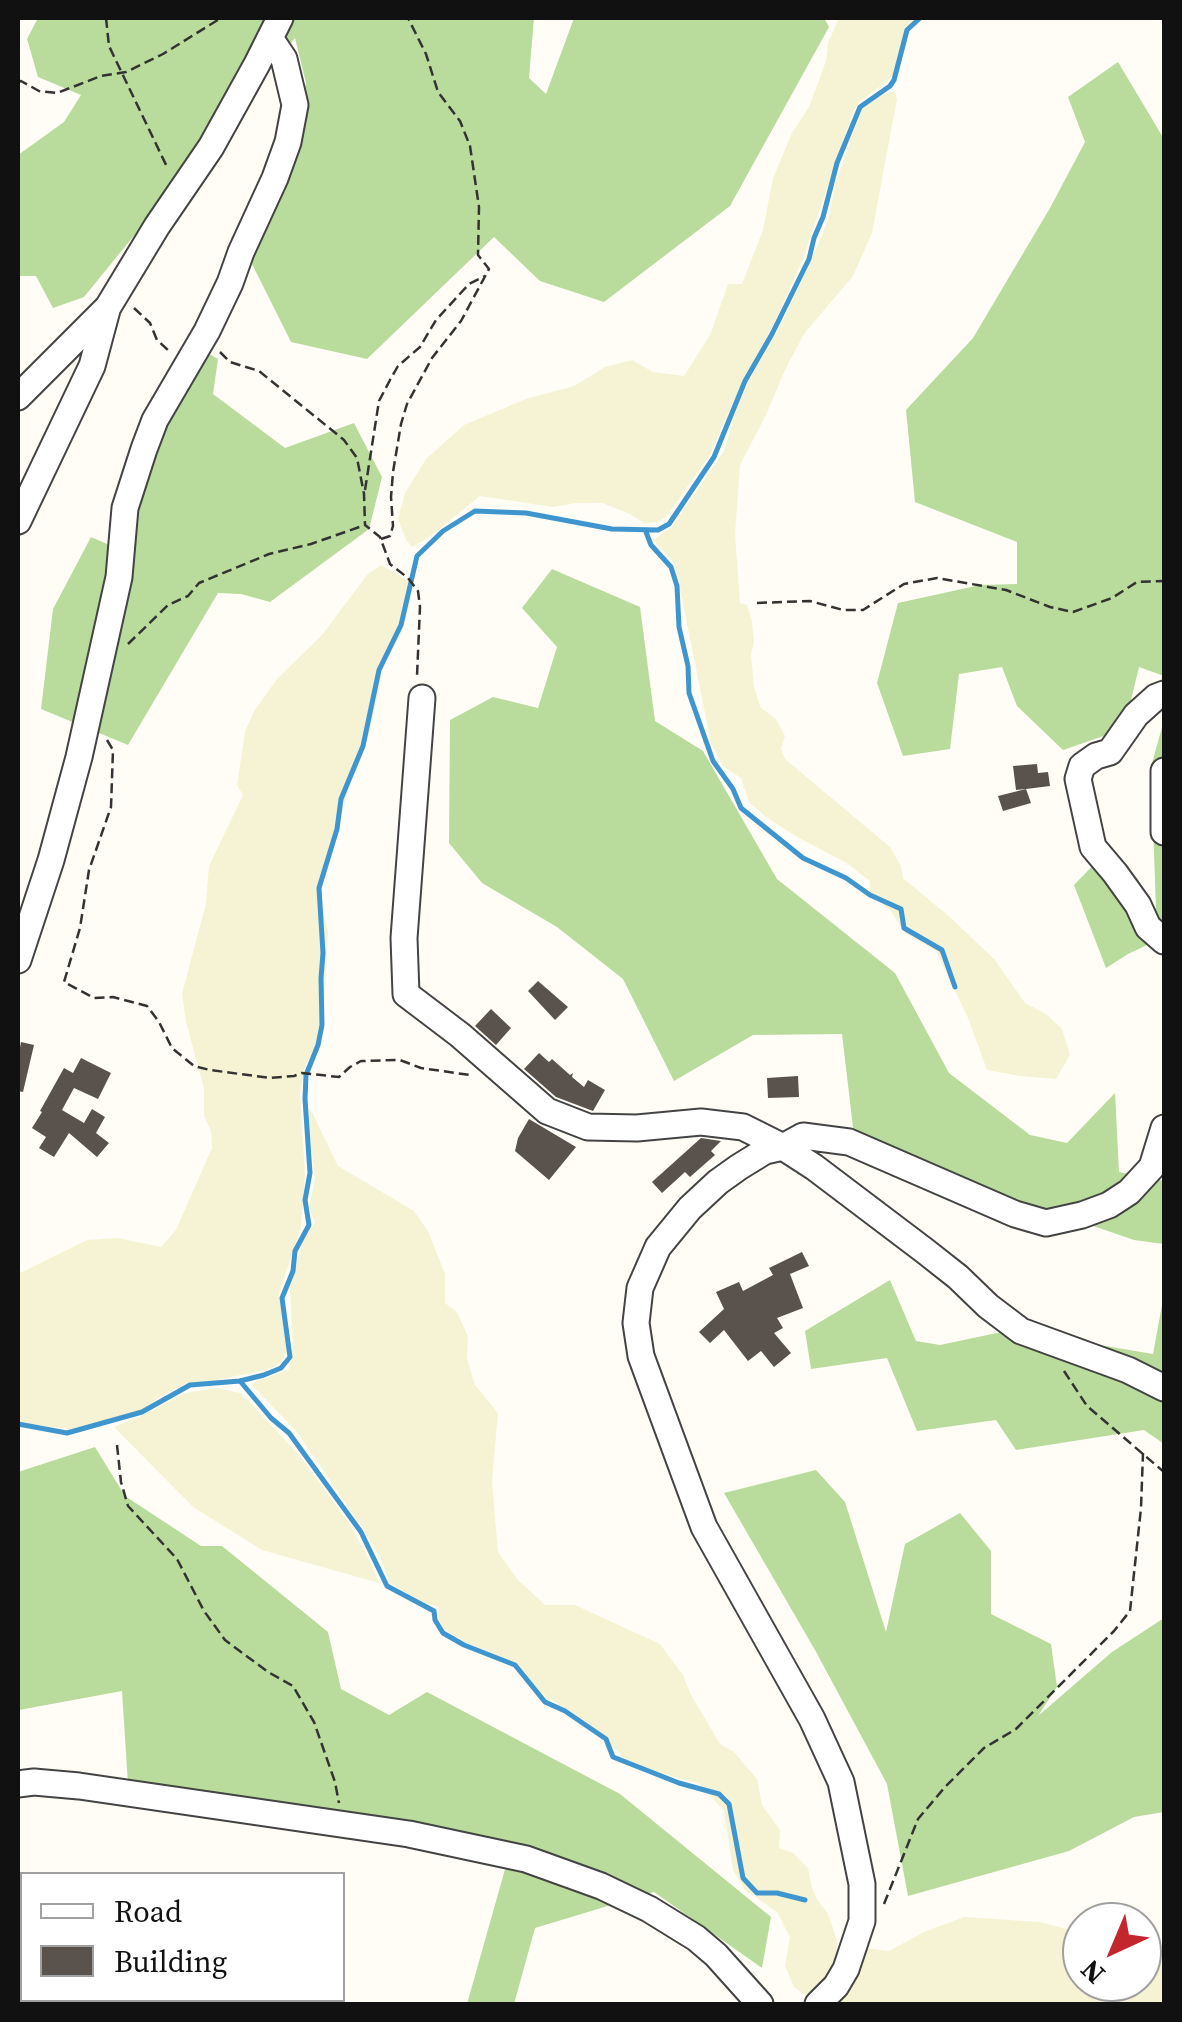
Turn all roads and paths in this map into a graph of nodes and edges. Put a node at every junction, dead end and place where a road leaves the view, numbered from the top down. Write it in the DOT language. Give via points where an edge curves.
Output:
graph roads {
  1 [pos="106,18"];
  2 [pos="220,18"];
  3 [pos="408,18"];
  4 [pos="275,28"];
  5 [pos="120,73"];
  6 [pos="18,82"];
  7 [pos="179,194"];
  8 [pos="486,275"];
  9 [pos="108,307"];
  10 [pos="201,342"];
  11 [pos="186,364"];
  12 [pos="18,396"];
  13 [pos="364,494"];
  14 [pos="18,521"];
  15 [pos="365,525"];
  16 [pos="381,539"];
  17 [pos="1164,581"];
  18 [pos="757,602"];
  19 [pos="128,644"];
  20 [pos="1164,694"];
  21 [pos="422,698"];
  22 [pos="90,709"];
  23 [pos="1164,770"];
  24 [pos="1164,832"];
  25 [pos="1164,941"];
  26 [pos="18,960"];
  27 [pos="501,1072"];
  28 [pos="1164,1128"];
  29 [pos="783,1147"];
  30 [pos="1046,1342"];
  31 [pos="1164,1388"];
  32 [pos="116,1445"];
  33 [pos="1143,1453"];
  34 [pos="1164,1472"];
  35 [pos="18,1784"];
  36 [pos="343,1824"];
  37 [pos="884,1906"];
  38 [pos="760,2004"];
  39 [pos="818,2004"];
  1 -- 5 [label="path"];
  2 -- 5 [label="path"];
  3 -- 8 [label="path" via="438,92 470,146 478,255 489,269"];
  4 -- 7 [label="street"];
  4 -- 10 [label="street" via="294,105 288,142"];
  5 -- 6 [label="path" via="57,92"];
  5 -- 7 [label="path"];
  7 -- 9 [label="street"];
  8 -- 13 [label="path" via="436,320 378,401"];
  8 -- 16 [label="path" via="407,404 393,472 393,526"];
  9 -- 11 [label="path" via="133,307 156,340"];
  9 -- 12 [label="street"];
  9 -- 14 [label="street" via="92,366"];
  10 -- 11 [label="street"];
  10 -- 13 [label="path" via="230,362 260,371 344,440 357,458"];
  11 -- 22 [label="street" via="156,420 125,508 119,577"];
  13 -- 15 [label="path"];
  15 -- 16 [label="path"];
  15 -- 19 [label="path" via="198,584"];
  16 -- 21 [label="path" via="390,564 418,591"];
  17 -- 18 [label="path" via="1137,582 1074,612 937,578 904,584 864,610"];
  20 -- 25 [label="street" via="1136,715 1110,752 1082,766 1078,779 1093,847"];
  21 -- 27 [label="street" via="404,938 406,994"];
  22 -- 26 [label="street"];
  22 -- 27 [label="path" via="113,750 111,807 64,982 94,998 147,1006 172,1048 194,1066 270,1078 339,1077 362,1061 391,1060 482,1077"];
  23 -- 24 [label="street"];
  27 -- 29 [label="street" via="546,1110 588,1127 701,1122 743,1128"];
  28 -- 29 [label="street" via="1152,1167 1128,1192 1082,1216 1046,1223 849,1142 803,1136"];
  29 -- 30 [label="street" via="925,1250 1021,1331"];
  29 -- 39 [label="street" via="739,1167 690,1208 651,1261 636,1323 641,1356 704,1527 841,1782 862,1884 862,1921 846,1969"];
  30 -- 31 [label="street"];
  30 -- 33 [label="path" via="1087,1406"];
  32 -- 36 [label="path" via="128,1506 176,1559 225,1640 293,1686 314,1722"];
  33 -- 34 [label="path"];
  33 -- 37 [label="path" via="1130,1612 918,1819"];
  35 -- 36 [label="street" via="79,1786"];
  36 -- 38 [label="street" via="526,1859 600,1886 696,1938"];
}
